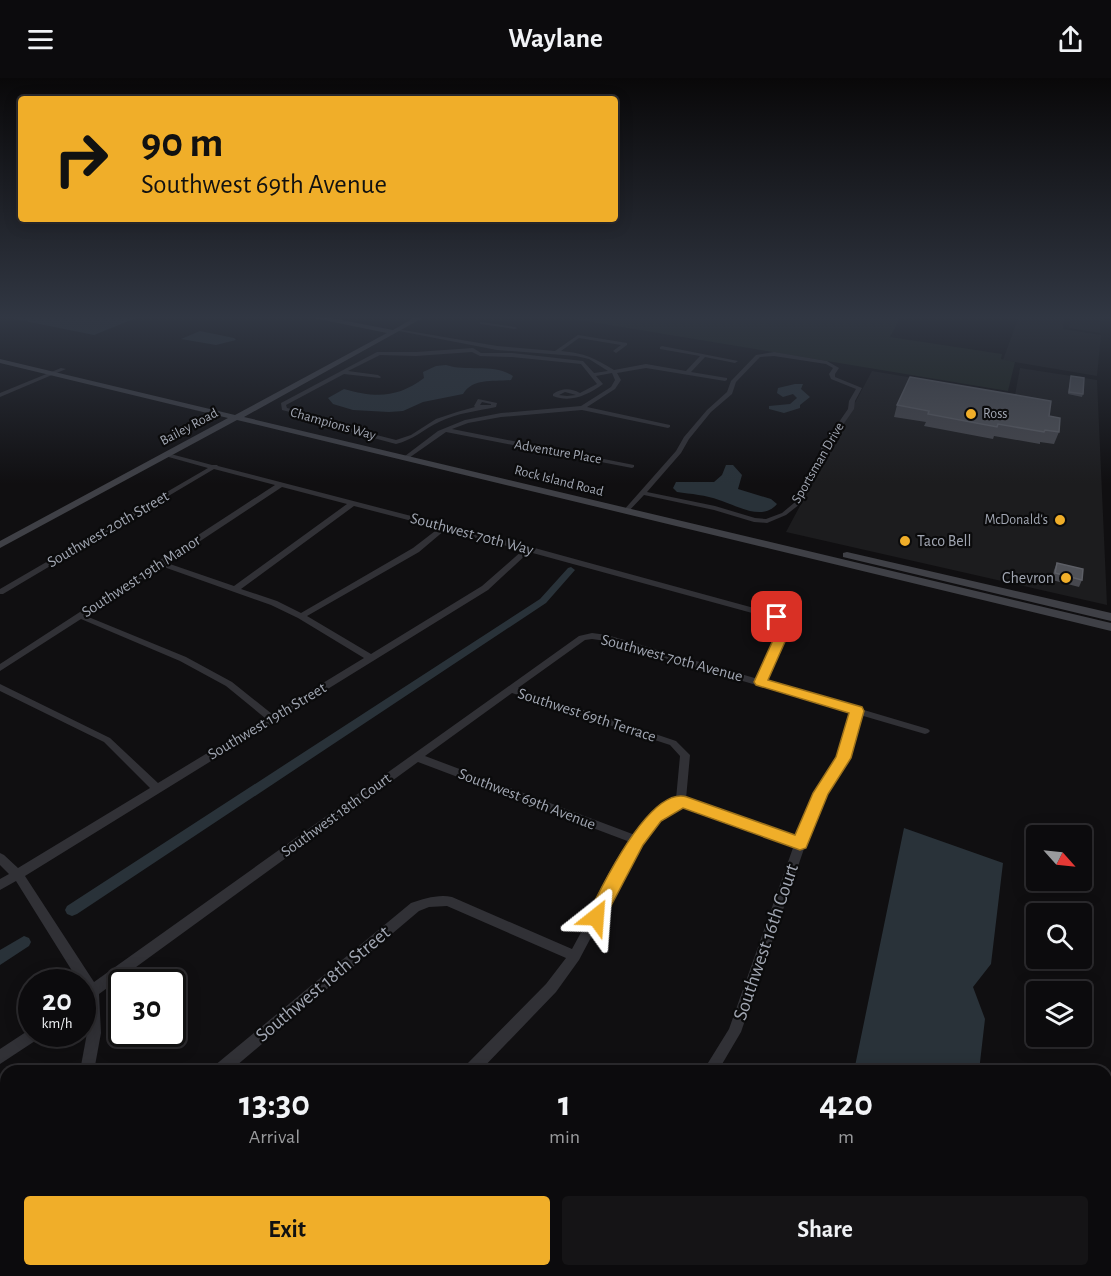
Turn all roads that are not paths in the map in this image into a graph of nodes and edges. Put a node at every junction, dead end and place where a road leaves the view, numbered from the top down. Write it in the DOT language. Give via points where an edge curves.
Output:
graph roads {
  1 [pos="48,372"];
  2 [pos="74,372"];
  3 [pos="314,372"];
  4 [pos="340,372"];
  5 [pos="591,372"];
  6 [pos="614,372"];
  7 [pos="681,372"];
  8 [pos="743,372"];
  9 [pos="833,372"];
  10 [pos="53,373"];
  11 [pos="687,373"];
  12 [pos="594,375"];
  13 [pos="378,378"];
  14 [pos="725,379"];
  15 [pos="0,394"];
  16 [pos="580,394"];
  17 [pos="582,408"];
  18 [pos="236,414"];
  19 [pos="501,415"];
  20 [pos="668,426"];
  21 [pos="448,429"];
  22 [pos="167,455"];
  23 [pos="411,456"];
  24 [pos="215,466"];
  25 [pos="632,466"];
  26 [pos="282,484"];
  27 [pos="642,493"];
  28 [pos="353,503"];
  29 [pos="628,509"];
  30 [pos="444,527"];
  31 [pos="0,535"];
  32 [pos="0,545"];
  33 [pos="528,549"];
  34 [pos="160,563"];
  35 [pos="236,589"];
  36 [pos="0,592"];
  37 [pos="80,616"];
  38 [pos="301,616"];
  39 [pos="1111,617"];
  40 [pos="1111,627"];
  41 [pos="592,636"];
  42 [pos="371,658"];
  43 [pos="0,668"];
  44 [pos="760,682"];
  45 [pos="0,687"];
  46 [pos="510,689"];
  47 [pos="857,711"];
  48 [pos="270,718"];
  49 [pos="925,731"];
  50 [pos="416,757"];
  51 [pos="156,788"];
  52 [pos="681,801"];
  53 [pos="637,840"];
  54 [pos="800,843"];
  55 [pos="0,858"];
  56 [pos="18,874"];
  57 [pos="0,885"];
  58 [pos="575,956"];
  59 [pos="73,969"];
  60 [pos="96,988"];
  61 [pos="18,1044"];
  62 [pos="91,1047"];
  63 [pos="0,1057"];
  64 [pos="88,1065"];
  65 [pos="226,1065"];
  66 [pos="476,1065"];
  67 [pos="714,1065"];
  1 -- 10 [label="main road, Rock Island Road"];
  2 -- 18 [label="main road, Rock Island Road"];
  3 -- 18 [label="main road, Bailey Road"];
  4 -- 13 [label="street"];
  4 -- 19 [label="street, Champions Way" via="286,401 284,409 396,442 407,440 448,415 481,408 477,406 480,400 490,400"];
  5 -- 12 [label="street, Champions Way"];
  6 -- 12 [label="street"];
  6 -- 17 [label="street" via="618,380 613,388"];
  7 -- 11 [label="street"];
  8 -- 27 [label="street, Sportsman Drive" via="733,382 730,393 709,411"];
  9 -- 27 [label="street, Sportsman Drive" via="836,380 859,388 851,410 824,448 819,467 796,504 784,514 754,520"];
  10 -- 15 [label="street"];
  10 -- 18 [label="main road, Rock Island Road"];
  11 -- 14 [label="street"];
  12 -- 16 [label="street" via="600,384"];
  17 -- 19 [label="street"];
  17 -- 20 [label="street"];
  18 -- 22 [label="main road, Bailey Road"];
  18 -- 23 [label="main road, Rock Island Road"];
  18 -- 31 [label="main road, Bailey Road"];
  19 -- 21 [label="street"];
  21 -- 23 [label="street"];
  21 -- 25 [label="street, Adventure Place"];
  22 -- 24 [label="street, Southwest 70th Way"];
  22 -- 32 [label="main road, Bailey Road"];
  23 -- 29 [label="main road, Rock Island Road"];
  24 -- 26 [label="street, Southwest 70th Way"];
  24 -- 36 [label="street, Southwest 20th Street"];
  26 -- 28 [label="street, Southwest 70th Way"];
  26 -- 34 [label="street, Southwest 19th Manor"];
  27 -- 29 [label="street, Sportsman Drive"];
  28 -- 30 [label="street, Southwest 70th Way"];
  28 -- 35 [label="street"];
  29 -- 39 [label="main road, Rock Island Road"];
  29 -- 40 [label="main road, Rock Island Road"];
  30 -- 33 [label="street, Southwest 70th Way"];
  30 -- 38 [label="street" via="416,550"];
  33 -- 42 [label="street, Southwest 19th Street" via="485,588"];
  33 -- 44 [label="street, Southwest 70th Way" via="777,617 785,626"];
  34 -- 35 [label="street"];
  34 -- 37 [label="street, Southwest 19th Manor"];
  35 -- 38 [label="street"];
  37 -- 43 [label="street, Southwest 19th Manor"];
  37 -- 48 [label="street" via="183,659 229,684"];
  38 -- 42 [label="street"];
  41 -- 44 [label="street, Southwest 70th Avenue"];
  41 -- 46 [label="street, Southwest 18th Court" via="582,638"];
  42 -- 48 [label="street, Southwest 19th Street"];
  44 -- 47 [label="street, Southwest 70th Avenue"];
  45 -- 51 [label="street" via="107,740"];
  46 -- 50 [label="street, Southwest 18th Court"];
  46 -- 52 [label="street, Southwest 69th Terrace" via="673,743 685,754"];
  47 -- 49 [label="street, Southwest 70th Avenue"];
  47 -- 54 [label="street, Southwest 16th Court" via="843,758 820,793"];
  48 -- 51 [label="street, Southwest 19th Street"];
  50 -- 53 [label="street, Southwest 69th Avenue"];
  50 -- 60 [label="street, Southwest 18th Court"];
  51 -- 56 [label="street, Southwest 19th Street"];
  52 -- 53 [label="street" via="655,817"];
  52 -- 54 [label="street"];
  53 -- 58 [label="street"];
  54 -- 67 [label="street, Southwest 16th Court" via="734,1032"];
  55 -- 56 [label="street"];
  56 -- 57 [label="street, Southwest 19th Street"];
  56 -- 59 [label="street"];
  58 -- 65 [label="street, Southwest 18th Street" via="448,901 429,902 415,907"];
  58 -- 66 [label="street" via="551,988"];
  61 -- 63 [label="street"];
  62 -- 64 [label="street"];
}
